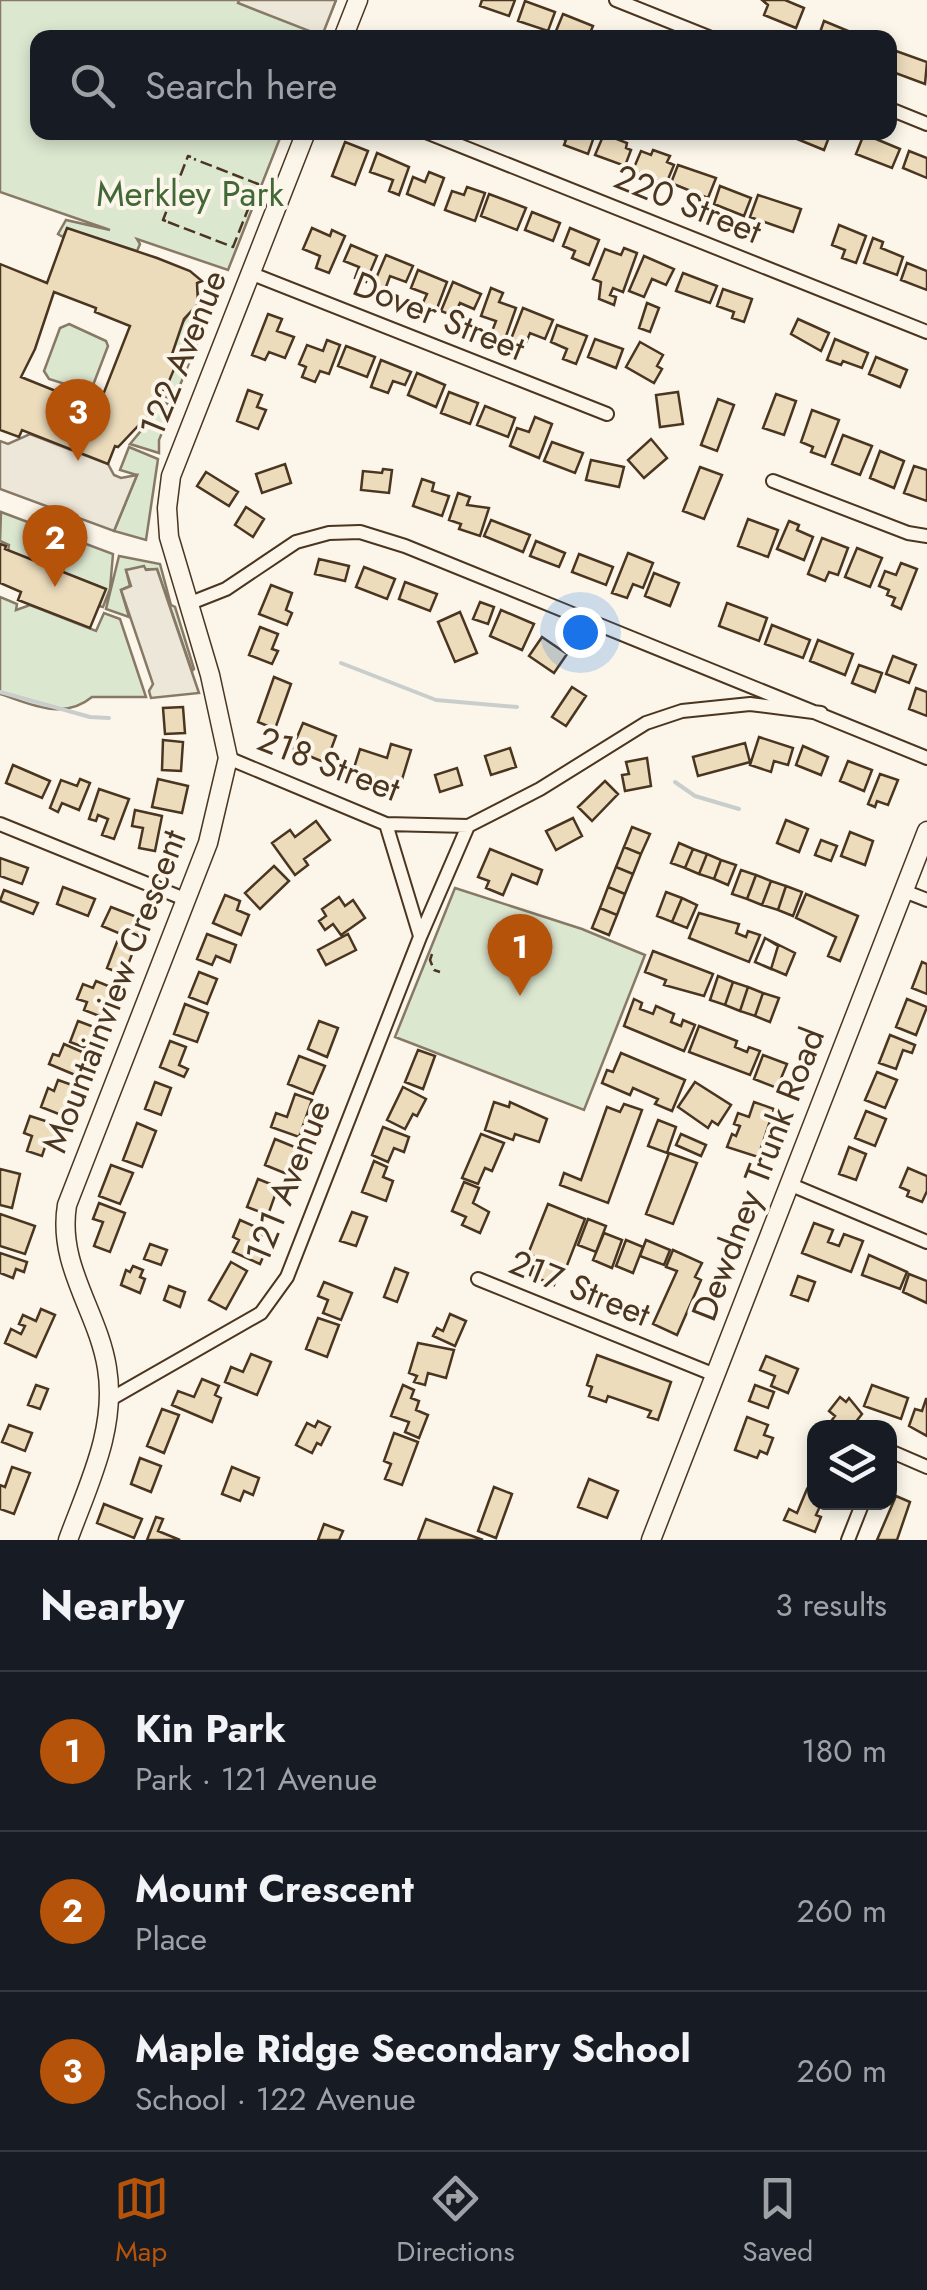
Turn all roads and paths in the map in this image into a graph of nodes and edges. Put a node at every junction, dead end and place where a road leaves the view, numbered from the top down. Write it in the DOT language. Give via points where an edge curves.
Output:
graph roads {
  1 [pos="358,0"];
  2 [pos="616,0"];
  3 [pos="346,30"];
  4 [pos="691,30"];
  5 [pos="897,112"];
  6 [pos="927,124"];
  7 [pos="303,140"];
  8 [pos="446,140"];
  9 [pos="250,273"];
  10 [pos="927,332"];
  11 [pos="607,414"];
  12 [pos="773,481"];
  13 [pos="927,536"];
  14 [pos="188,604"];
  15 [pos="821,712"];
  16 [pos="228,758"];
  17 [pos="927,758"];
  18 [pos="0,824"];
  19 [pos="386,824"];
  20 [pos="468,826"];
  21 [pos="927,832"];
  22 [pos="904,891"];
  23 [pos="187,900"];
  24 [pos="927,900"];
  25 [pos="420,937"];
  26 [pos="789,1184"];
  27 [pos="927,1242"];
  28 [pos="478,1279"];
  29 [pos="715,1375"];
  30 [pos="109,1400"];
  31 [pos="897,1454"];
  32 [pos="927,1467"];
  33 [pos="860,1510"];
  34 [pos="68,1540"];
  35 [pos="652,1540"];
  36 [pos="848,1540"];
  1 -- 3 [label="street"];
  2 -- 4 [label="street"];
  5 -- 6 [label="street"];
  7 -- 9 [label="street, 122 Avenue"];
  8 -- 10 [label="street, 220 Street"];
  9 -- 11 [label="street, Dover Street"];
  9 -- 14 [label="street, 122 Avenue" via="171,476 168,523"];
  12 -- 13 [label="street"];
  14 -- 15 [label="street" via="226,589 296,542 360,532"];
  14 -- 16 [label="street, Mountainview Crescent"];
  15 -- 17 [label="street"];
  15 -- 20 [label="street" via="707,706 646,724"];
  16 -- 19 [label="street, 218 Street"];
  16 -- 23 [label="street, Mountainview Crescent"];
  18 -- 23 [label="street"];
  19 -- 20 [label="street, 218 Street"];
  19 -- 25 [label="street"];
  20 -- 25 [label="street, 121 Avenue"];
  21 -- 22 [label="street, Dewdney Trunk Road"];
  22 -- 24 [label="street"];
  22 -- 26 [label="street, Dewdney Trunk Road"];
  23 -- 30 [label="street, Mountainview Crescent" via="65,1220 66,1251 102,1344"];
  25 -- 30 [label="street, 121 Avenue" via="287,1278 261,1313"];
  26 -- 27 [label="street"];
  26 -- 29 [label="street, Dewdney Trunk Road"];
  28 -- 29 [label="street, 217 Street"];
  29 -- 35 [label="street, Dewdney Trunk Road"];
  30 -- 34 [label="street" via="99,1456"];
  31 -- 32 [label="street"];
  33 -- 36 [label="street"];
}
